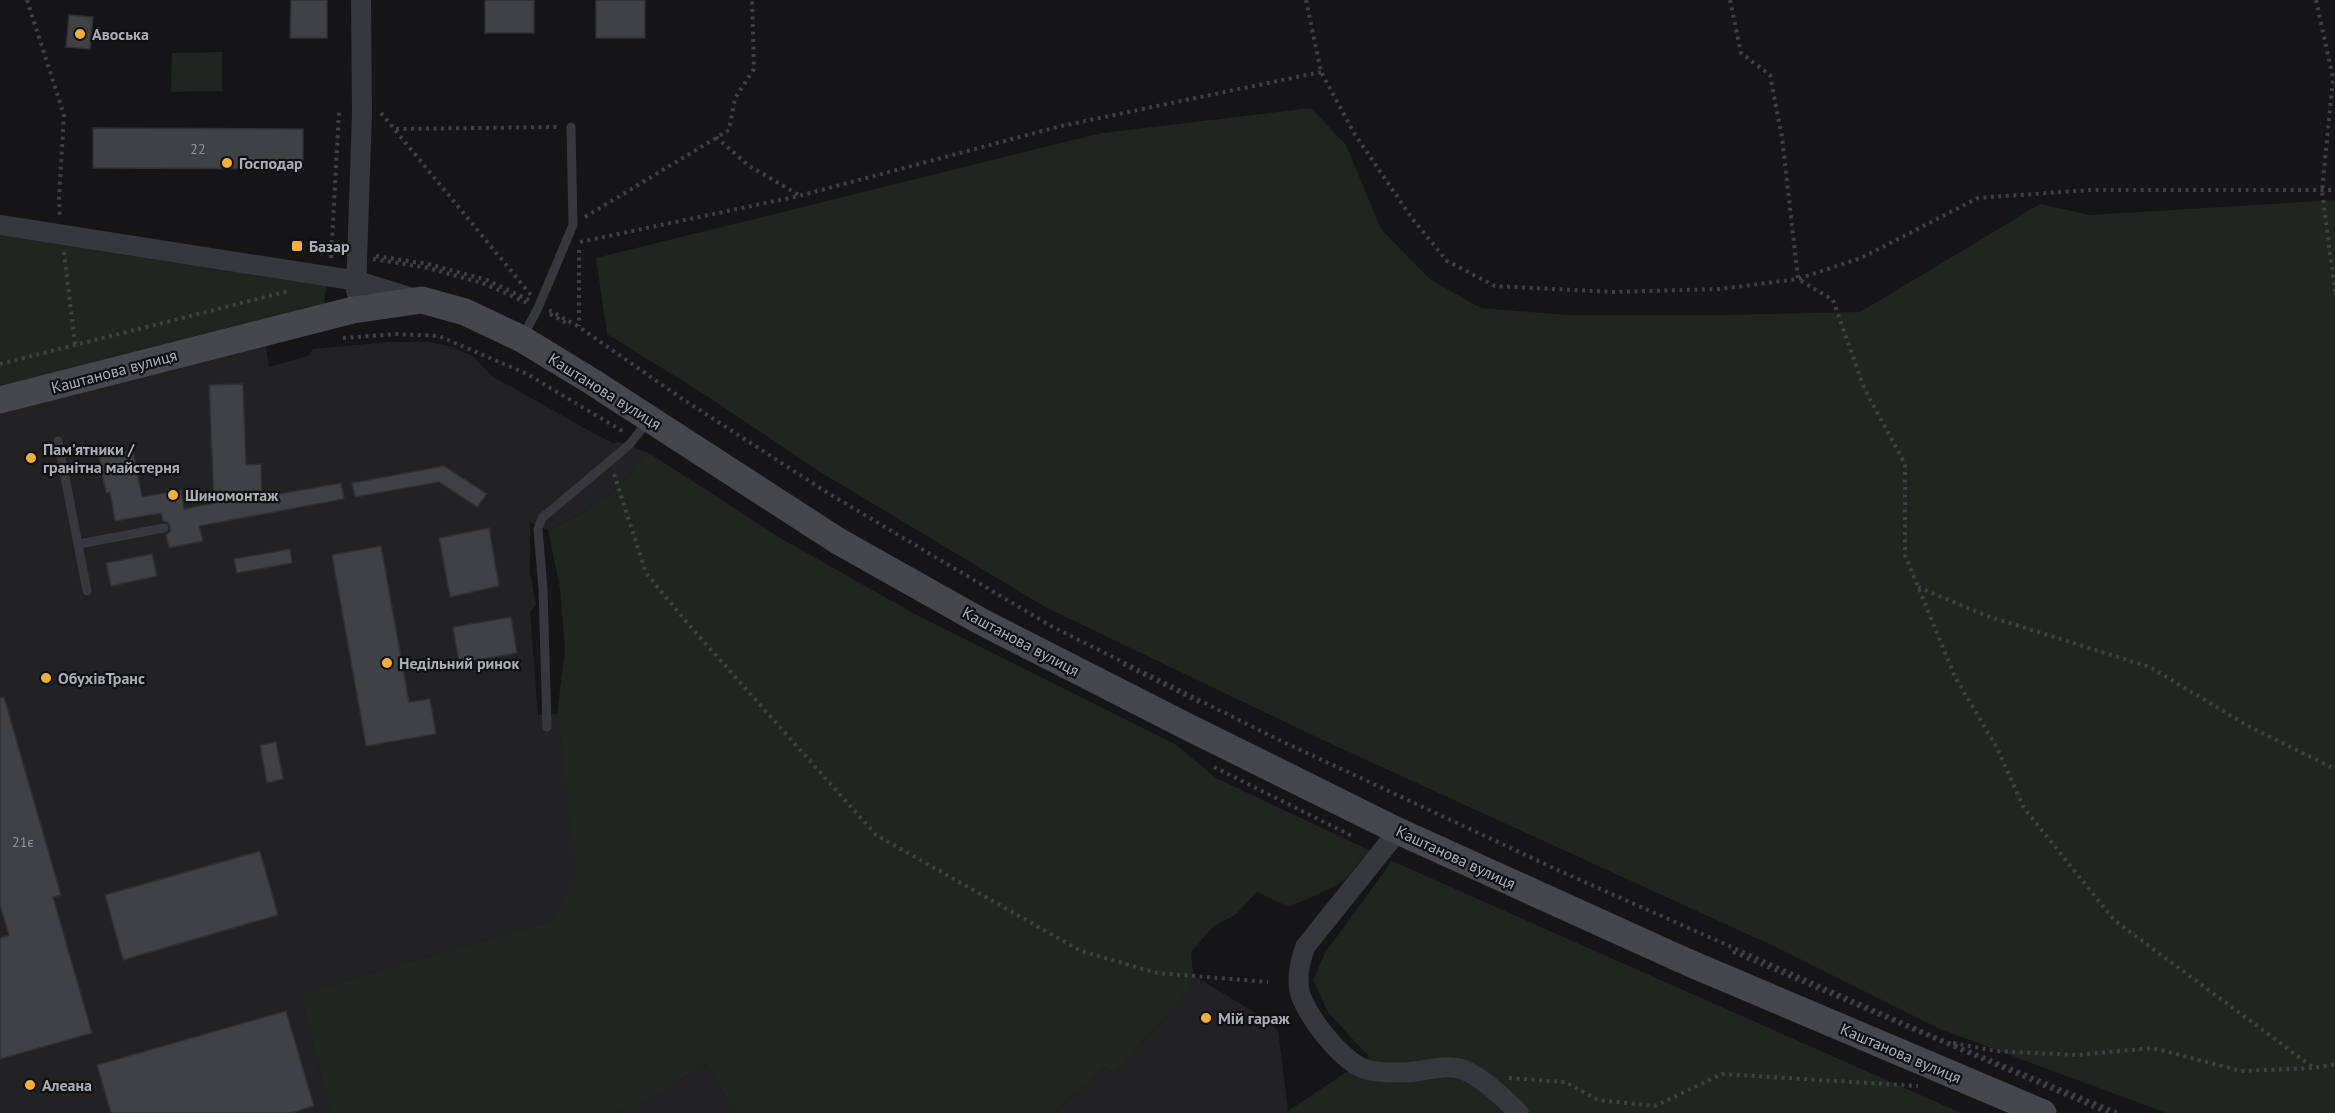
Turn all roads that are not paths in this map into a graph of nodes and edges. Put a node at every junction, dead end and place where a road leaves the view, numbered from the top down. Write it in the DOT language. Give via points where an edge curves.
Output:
graph roads {
  1 [pos="362,0"];
  2 [pos="571,127"];
  3 [pos="0,225"];
  4 [pos="358,280"];
  5 [pos="422,300"];
  6 [pos="353,310"];
  7 [pos="522,339"];
  8 [pos="0,400"];
  9 [pos="642,429"];
  10 [pos="58,441"];
  11 [pos="164,528"];
  12 [pos="80,544"];
  13 [pos="87,591"];
  14 [pos="547,726"];
  15 [pos="1398,831"];
  16 [pos="1519,1113"];
  17 [pos="2043,1113"];
  1 -- 4 [label="street"];
  2 -- 7 [label="lane" via="573,225"];
  3 -- 4 [label="street"];
  4 -- 5 [label="street"];
  4 -- 6 [label="street"];
  5 -- 6 [label="main road, Каштанова вулиця"];
  5 -- 7 [label="main road, Каштанова вулиця" via="465,312"];
  6 -- 8 [label="main road, Каштанова вулиця"];
  7 -- 9 [label="main road, Каштанова вулиця"];
  9 -- 14 [label="lane" via="542,518 538,529"];
  9 -- 15 [label="main road, Каштанова вулиця" via="982,622"];
  10 -- 12 [label="lane"];
  11 -- 12 [label="lane"];
  12 -- 13 [label="lane"];
  15 -- 16 [label="street" via="1305,947 1299,966 1299,989 1316,1025 1344,1057 1366,1070 1463,1070"];
  15 -- 17 [label="main road, Каштанова вулиця" via="1697,966"];
}
